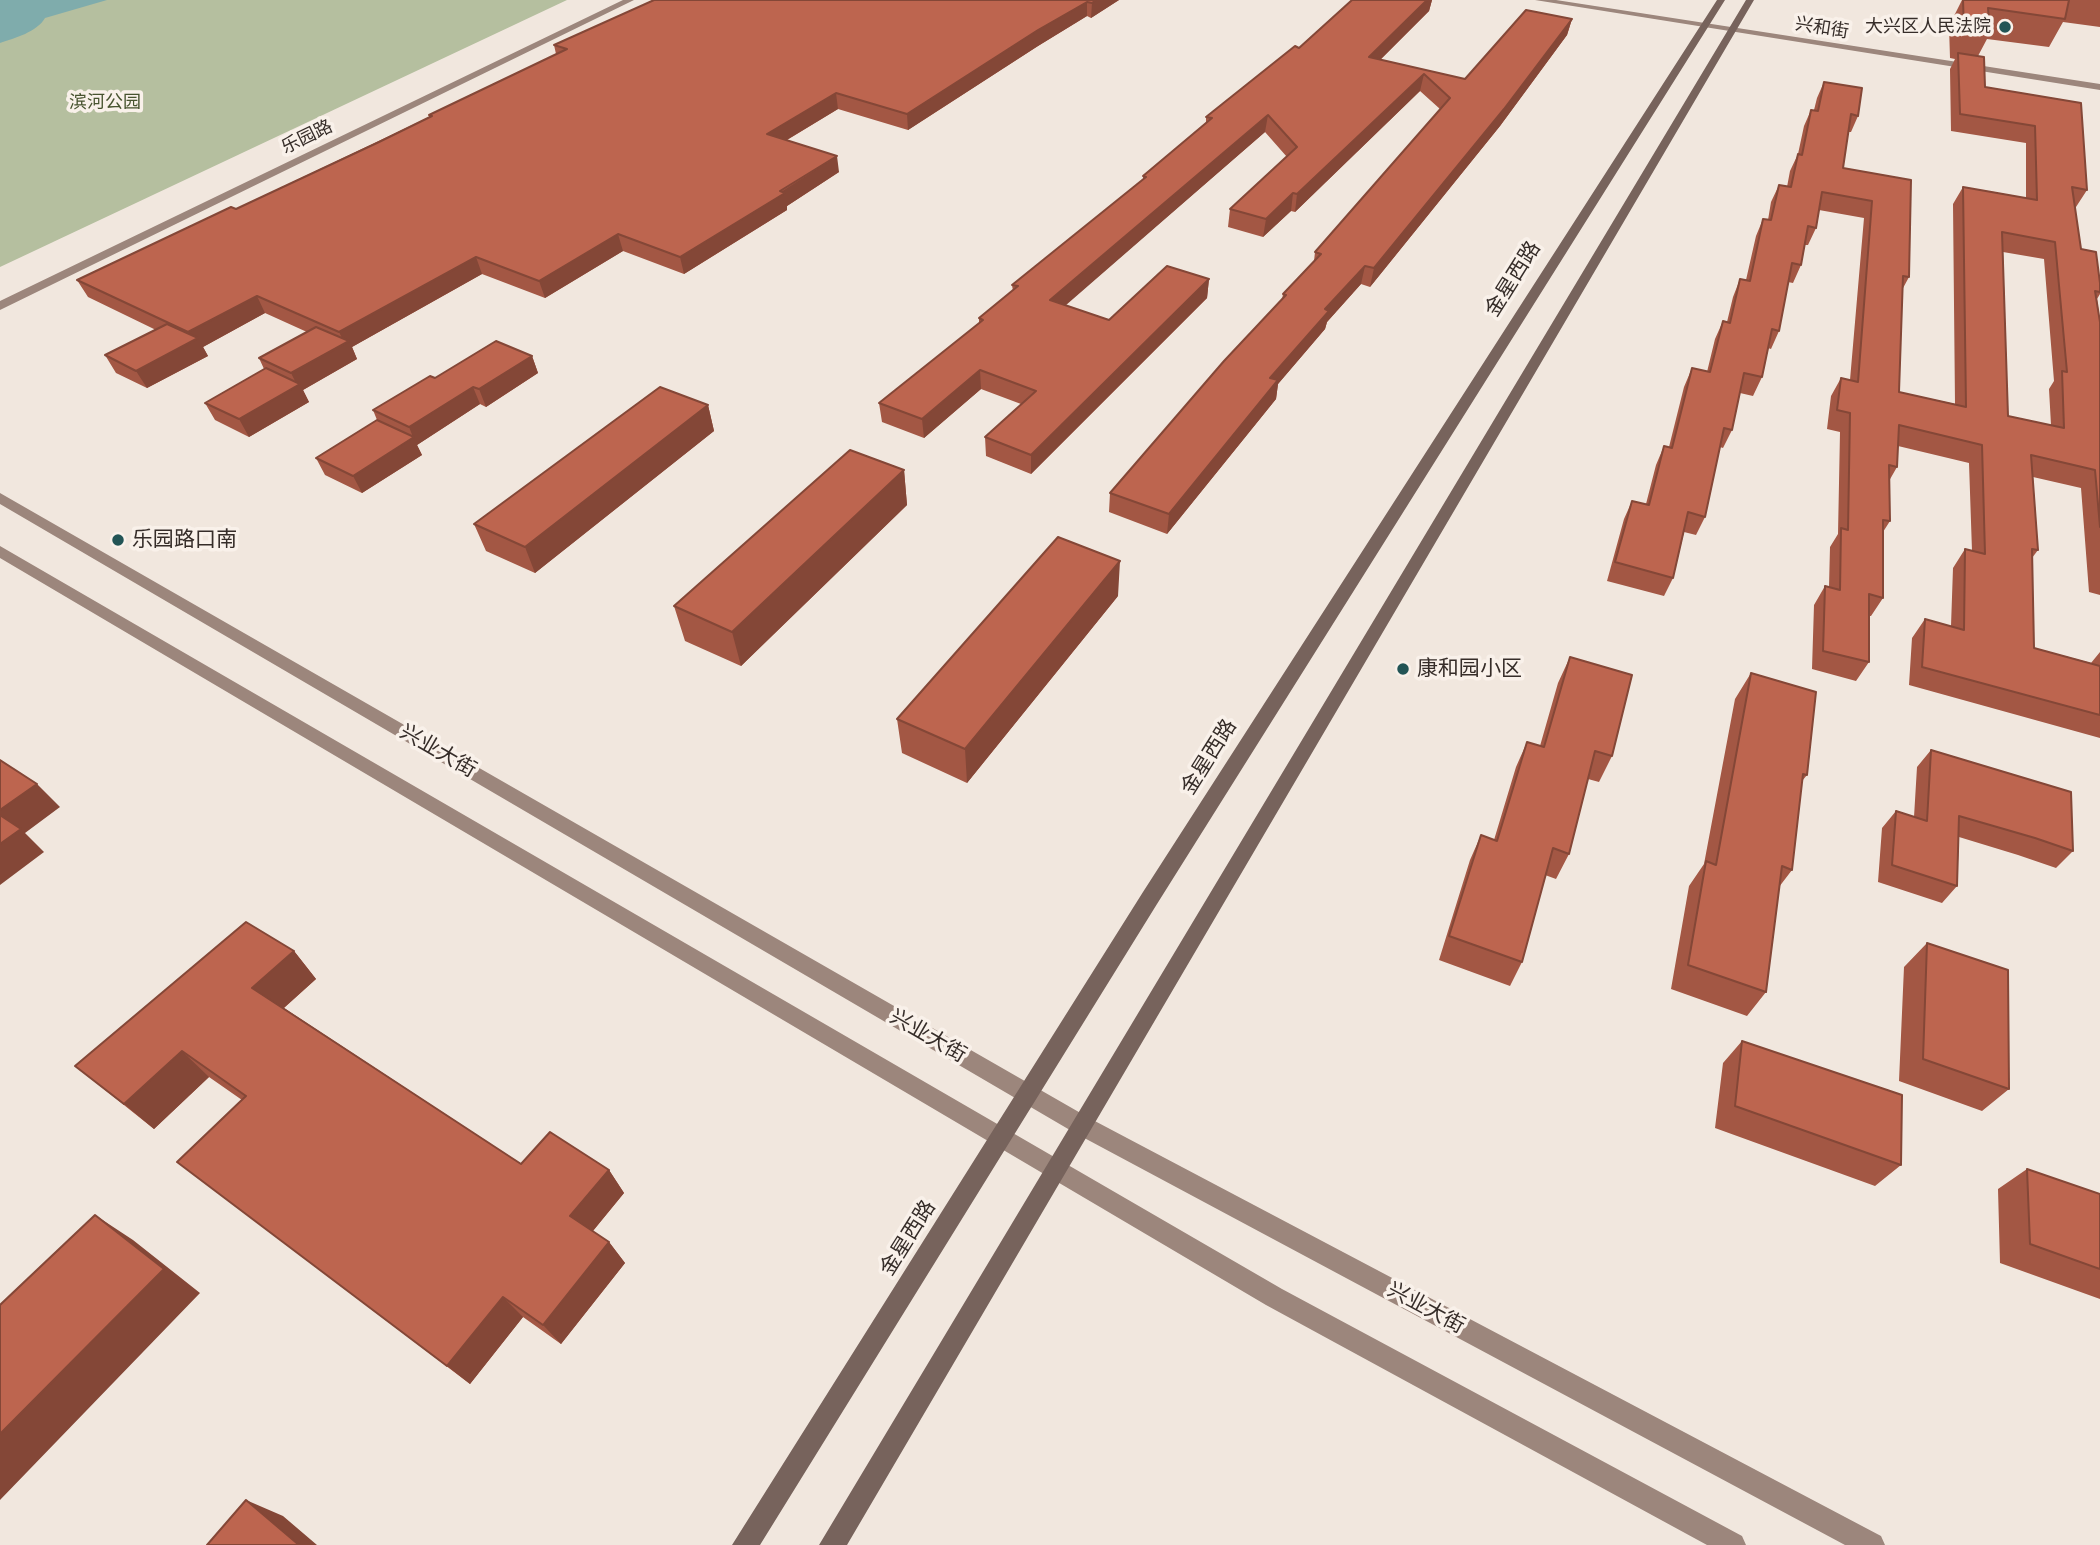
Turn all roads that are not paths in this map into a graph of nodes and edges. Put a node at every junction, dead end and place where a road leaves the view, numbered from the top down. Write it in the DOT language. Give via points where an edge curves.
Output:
graph roads {
  1 [pos="630,0"];
  2 [pos="1539,0"];
  3 [pos="1721,0"];
  4 [pos="1750,0"];
  5 [pos="1705,26"];
  6 [pos="1732,30"];
  7 [pos="2100,87"];
  8 [pos="0,306"];
  9 [pos="0,498"];
  10 [pos="0,551"];
  11 [pos="1028,1093"];
  12 [pos="1083,1126"];
  13 [pos="1002,1136"];
  14 [pos="1056,1170"];
  15 [pos="745,1545"];
  16 [pos="832,1545"];
  17 [pos="1733,1545"];
  18 [pos="1872,1545"];
  1 -- 8 [label="main road, 乐园路"];
  2 -- 5 [label="main road, 兴和街"];
  3 -- 5 [label="main road, 金星西路"];
  4 -- 6 [label="main road"];
  5 -- 6 [label="main road, 兴和街"];
  5 -- 11 [label="main road, 金星西路"];
  6 -- 7 [label="main road, 兴和街"];
  6 -- 12 [label="main road"];
  9 -- 11 [label="main road, 兴业大街"];
  10 -- 13 [label="main road"];
  11 -- 12 [label="main road, 兴业大街"];
  11 -- 13 [label="main road, 金星西路"];
  12 -- 14 [label="main road"];
  12 -- 18 [label="main road, 兴业大街"];
  13 -- 14 [label="main road"];
  13 -- 15 [label="main road, 金星西路"];
  14 -- 16 [label="main road"];
  14 -- 17 [label="main road" via="1274,1297"];
}
